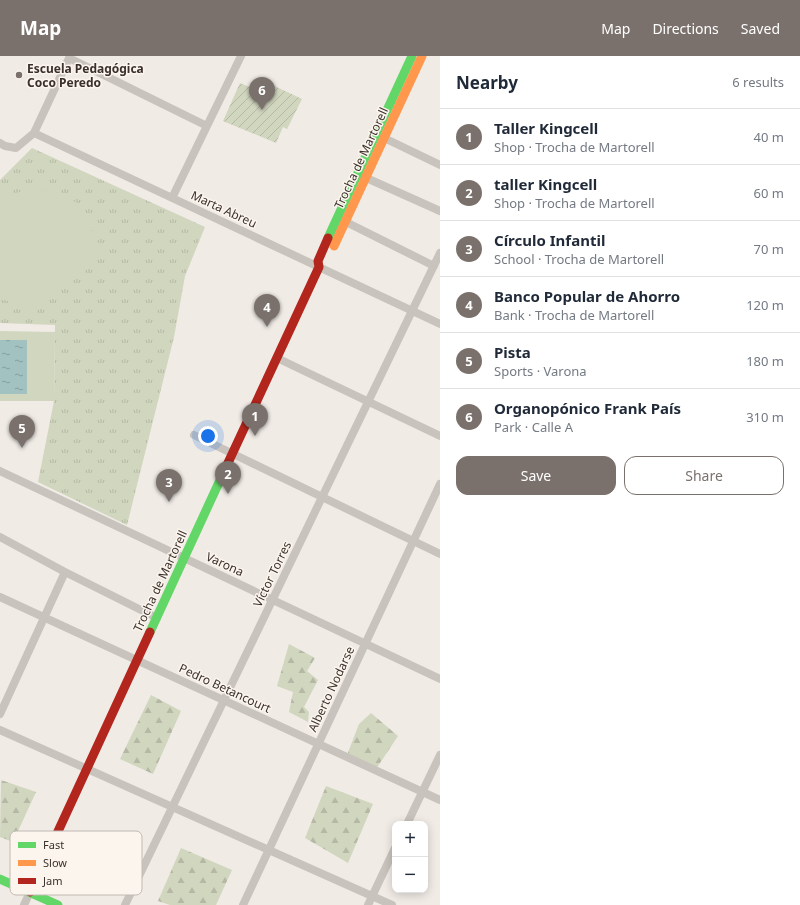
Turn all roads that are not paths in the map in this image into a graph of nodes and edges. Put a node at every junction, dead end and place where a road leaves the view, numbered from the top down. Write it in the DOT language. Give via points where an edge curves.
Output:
graph roads {
  1 [pos="241,56"];
  2 [pos="412,56"];
  3 [pos="422,56"];
  4 [pos="70,57"];
  5 [pos="207,126"];
  6 [pos="34,133"];
  7 [pos="380,136"];
  8 [pos="0,143"];
  9 [pos="440,165"];
  10 [pos="362,175"];
  11 [pos="172,198"];
  12 [pos="440,211"];
  13 [pos="341,220"];
  14 [pos="440,253"];
  15 [pos="434,266"];
  16 [pos="319,267"];
  17 [pos="412,311"];
  18 [pos="440,324"];
  19 [pos="277,358"];
  20 [pos="368,402"];
  21 [pos="194,435"];
  22 [pos="440,436"];
  23 [pos="233,453"];
  24 [pos="0,471"];
  25 [pos="440,484"];
  26 [pos="322,496"];
  27 [pos="1,540"];
  28 [pos="413,541"];
  29 [pos="440,554"];
  30 [pos="184,558"];
  31 [pos="65,572"];
  32 [pos="0,597"];
  33 [pos="272,600"];
  34 [pos="44,618"];
  35 [pos="157,618"];
  36 [pos="365,644"];
  37 [pos="137,660"];
  38 [pos="440,679"];
  39 [pos="224,701"];
  40 [pos="0,714"];
  41 [pos="0,730"];
  42 [pos="318,744"];
  43 [pos="440,755"];
  44 [pos="87,768"];
  45 [pos="422,792"];
  46 [pos="440,800"];
  47 [pos="172,807"];
  48 [pos="408,821"];
  49 [pos="58,831"];
  50 [pos="269,850"];
  51 [pos="392,854"];
  52 [pos="142,870"];
  53 [pos="0,879"];
  54 [pos="10,883"];
  55 [pos="29,895"];
  56 [pos="36,895"];
  57 [pos="130,895"];
  58 [pos="372,896"];
  59 [pos="24,905"];
  60 [pos="58,905"];
  61 [pos="125,905"];
  62 [pos="243,905"];
  63 [pos="368,905"];
  64 [pos="392,905"];
  1 -- 5 [label="street"];
  2 -- 7 [label="street, Trocha de Martorell"];
  3 -- 7 [label="street, Trocha de Martorell"];
  4 -- 5 [label="street"];
  4 -- 6 [label="street"];
  5 -- 11 [label="street"];
  6 -- 8 [label="street" via="16,148"];
  6 -- 11 [label="street, Marta Abreu"];
  7 -- 9 [label="street"];
  7 -- 10 [label="street, Trocha de Martorell"];
  10 -- 12 [label="street"];
  10 -- 13 [label="street, Trocha de Martorell"];
  11 -- 16 [label="street, Marta Abreu"];
  13 -- 15 [label="street"];
  13 -- 16 [label="street, Trocha de Martorell" via="325,264"];
  14 -- 15 [label="street, Víctor Torres"];
  15 -- 17 [label="street, Víctor Torres"];
  16 -- 17 [label="street, Marta Abreu"];
  16 -- 19 [label="street, Trocha de Martorell"];
  17 -- 18 [label="street, Marta Abreu"];
  17 -- 20 [label="street, Víctor Torres"];
  19 -- 20 [label="street"];
  19 -- 23 [label="street, Trocha de Martorell"];
  20 -- 22 [label="street"];
  20 -- 26 [label="street, Víctor Torres"];
  21 -- 23 [label="street"];
  23 -- 26 [label="street"];
  23 -- 30 [label="street, Trocha de Martorell"];
  24 -- 30 [label="street, Varona"];
  25 -- 28 [label="street, Alberto Nodarse"];
  26 -- 28 [label="street"];
  26 -- 33 [label="street, Víctor Torres"];
  27 -- 31 [label="street"];
  28 -- 29 [label="street"];
  28 -- 36 [label="street, Alberto Nodarse"];
  30 -- 33 [label="street, Varona"];
  30 -- 35 [label="street, Trocha de Martorell"];
  31 -- 34 [label="street"];
  31 -- 35 [label="street"];
  32 -- 34 [label="street, Pedro Betancourt"];
  33 -- 36 [label="street, Varona"];
  33 -- 39 [label="street, Víctor Torres"];
  34 -- 37 [label="street, Pedro Betancourt"];
  34 -- 40 [label="street"];
  35 -- 37 [label="street, Trocha de Martorell"];
  36 -- 38 [label="street, Varona"];
  36 -- 42 [label="street, Alberto Nodarse"];
  37 -- 39 [label="street, Pedro Betancourt"];
  37 -- 44 [label="street, Trocha de Martorell"];
  39 -- 42 [label="street, Pedro Betancourt"];
  39 -- 47 [label="street, Víctor Torres"];
  41 -- 44 [label="street"];
  42 -- 45 [label="street, Pedro Betancourt"];
  42 -- 50 [label="street, Alberto Nodarse"];
  43 -- 45 [label="street"];
  44 -- 47 [label="street"];
  44 -- 49 [label="street, Trocha de Martorell"];
  45 -- 46 [label="street, Pedro Betancourt"];
  45 -- 48 [label="street"];
  47 -- 50 [label="street"];
  47 -- 52 [label="street, Víctor Torres"];
  50 -- 58 [label="street"];
  50 -- 62 [label="street, Alberto Nodarse"];
  51 -- 58 [label="street"];
  53 -- 54 [label="street"];
  55 -- 59 [label="street, Trocha de Martorell"];
  56 -- 60 [label="street"];
  57 -- 61 [label="street, Víctor Torres"];
  58 -- 63 [label="street"];
  58 -- 64 [label="street"];
}
